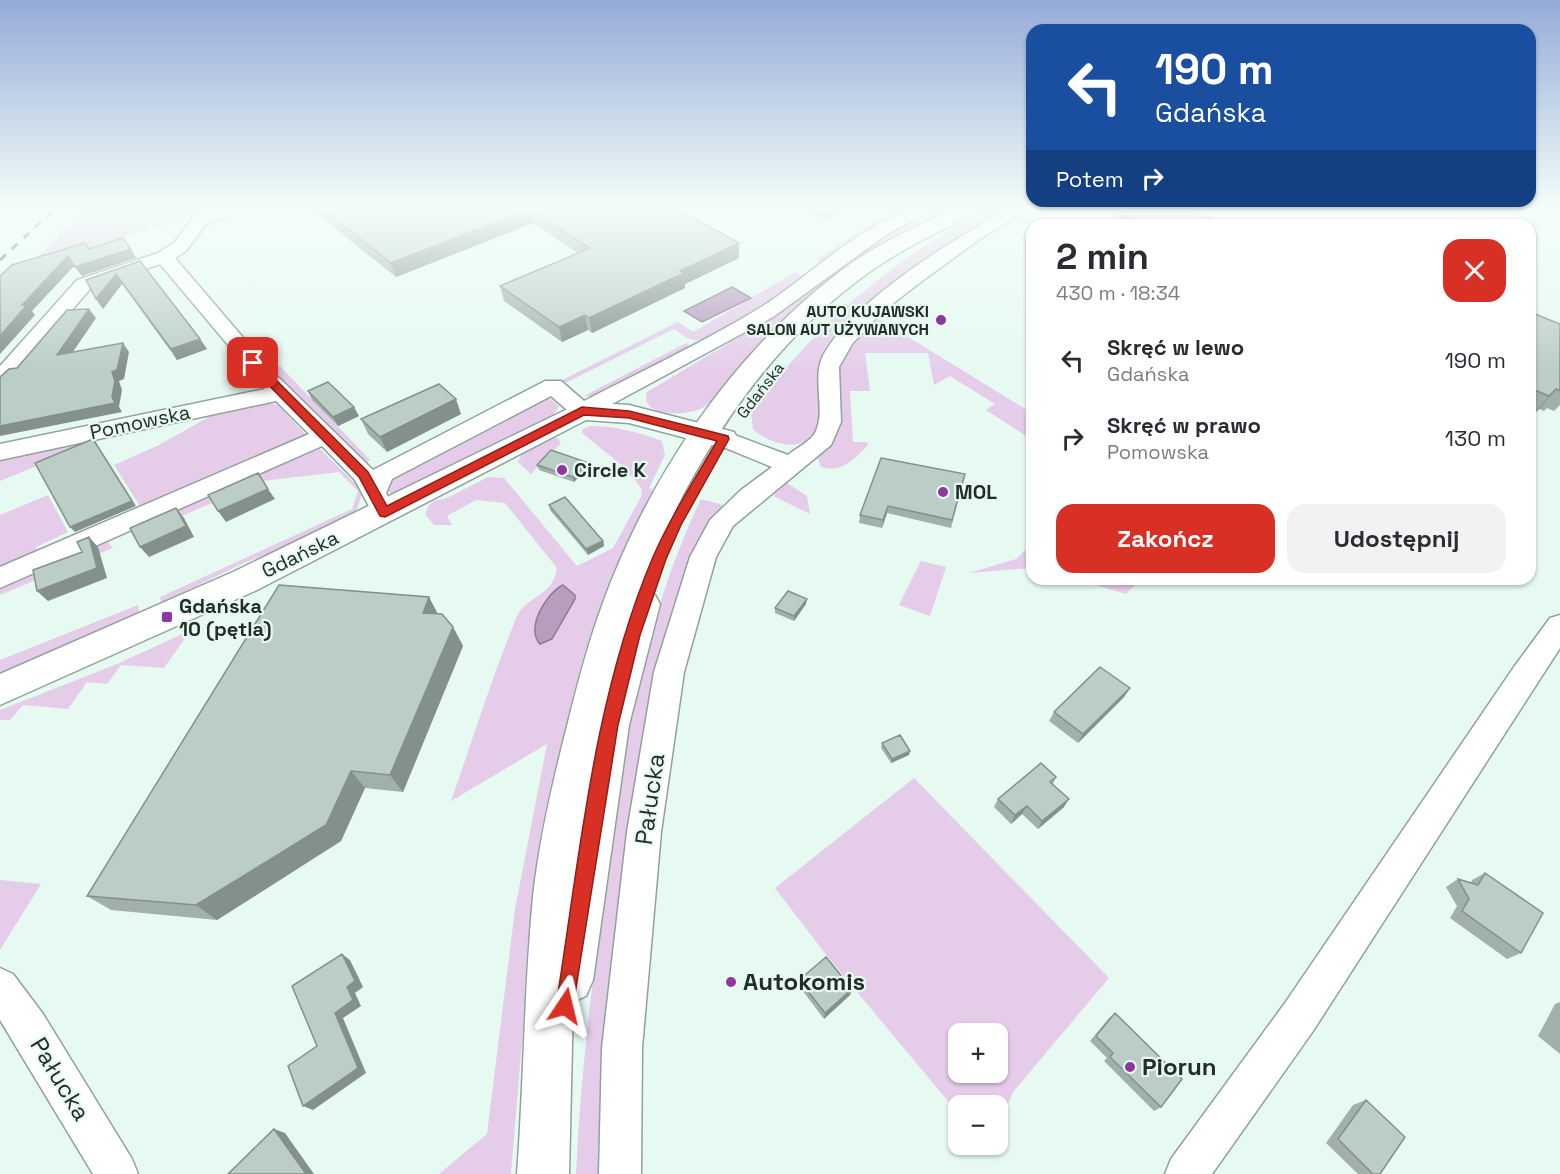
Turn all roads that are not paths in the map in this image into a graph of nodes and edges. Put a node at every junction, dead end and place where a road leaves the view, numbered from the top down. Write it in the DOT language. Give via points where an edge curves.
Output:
graph roads {
  1 [pos="150,262"];
  2 [pos="168,262"];
  3 [pos="837,262"];
  4 [pos="870,262"];
  5 [pos="937,262"];
  6 [pos="0,379"];
  7 [pos="281,393"];
  8 [pos="582,411"];
  9 [pos="325,436"];
  10 [pos="714,436"];
  11 [pos="0,452"];
  12 [pos="790,465"];
  13 [pos="379,503"];
  14 [pos="0,578"];
  15 [pos="1560,626"];
  16 [pos="4,688"];
  17 [pos="0,987"];
  18 [pos="117,1174"];
  19 [pos="543,1174"];
  20 [pos="620,1174"];
  21 [pos="1186,1174"];
  1 -- 6 [label="street" via="84,284"];
  2 -- 7 [label="street"];
  3 -- 8 [label="street, Gdańska" via="766,313"];
  4 -- 10 [label="main road, Gdańska" via="844,280 769,351"];
  5 -- 12 [label="street" via="875,308 834,353 828,367 828,432"];
  7 -- 9 [label="street"];
  7 -- 11 [label="street, Pomowska"];
  8 -- 10 [label="main road" via="629,414"];
  8 -- 13 [label="main road, Gdańska"];
  8 -- 13 [label="street" via="553,386 382,474"];
  9 -- 13 [label="street" via="364,475"];
  9 -- 14 [label="street"];
  10 -- 12 [label="street"];
  10 -- 19 [label="main road, Gdańska" via="651,528 632,570 600,663 584,730 555,897"];
  12 -- 20 [label="street, Pałucka" via="741,503 714,535 695,576 669,672 644,832 622,1048"];
  13 -- 16 [label="main road, Gdańska" via="154,623"];
  15 -- 21 [label="street" via="1299,1017"];
  17 -- 18 [label="street, Pałucka"];
}
